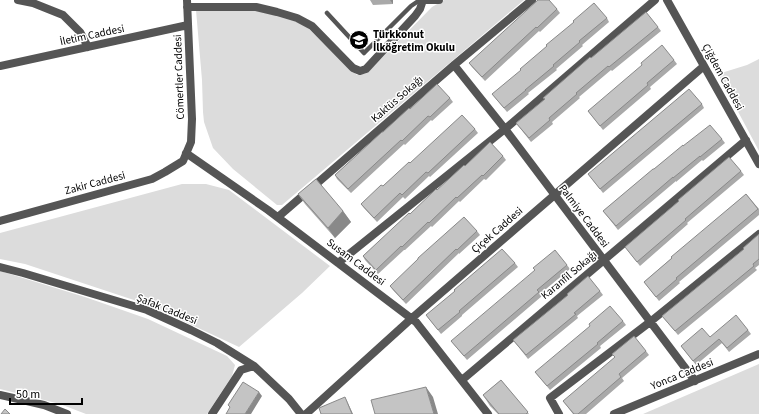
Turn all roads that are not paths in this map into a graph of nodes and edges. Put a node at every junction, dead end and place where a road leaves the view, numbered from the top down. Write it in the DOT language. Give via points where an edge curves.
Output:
graph roads {
  1 [pos="18,0"];
  2 [pos="422,0"];
  3 [pos="439,0"];
  4 [pos="532,0"];
  5 [pos="654,0"];
  6 [pos="668,0"];
  7 [pos="34,1"];
  8 [pos="187,4"];
  9 [pos="327,13"];
  10 [pos="188,26"];
  11 [pos="88,47"];
  12 [pos="454,65"];
  13 [pos="0,66"];
  14 [pos="704,66"];
  15 [pos="505,129"];
  16 [pos="746,140"];
  17 [pos="186,153"];
  18 [pos="759,164"];
  19 [pos="554,195"];
  20 [pos="278,217"];
  21 [pos="0,221"];
  22 [pos="759,234"];
  23 [pos="603,260"];
  24 [pos="338,263"];
  25 [pos="0,267"];
  26 [pos="412,318"];
  27 [pos="650,322"];
  28 [pos="759,354"];
  29 [pos="254,366"];
  30 [pos="462,380"];
  31 [pos="694,381"];
  32 [pos="0,395"];
  33 [pos="67,414"];
  34 [pos="212,414"];
  35 [pos="302,414"];
  36 [pos="306,414"];
  37 [pos="488,414"];
  38 [pos="559,414"];
  39 [pos="614,414"];
  1 -- 7 [label="street"];
  2 -- 3 [label="street"];
  2 -- 8 [label="street" via="415,16 366,69 360,70 353,68 312,26 297,18 256,7"];
  2 -- 9 [label="lane" via="411,6 364,52"];
  4 -- 12 [label="street, Kaktüs Sokağı"];
  5 -- 15 [label="street"];
  6 -- 14 [label="street, Çiğdem Caddesi"];
  7 -- 11 [label="street" via="63,15 80,32"];
  8 -- 10 [label="street, Cömertler Caddesi"];
  10 -- 11 [label="street, İletim Caddesi"];
  10 -- 17 [label="street, Cömertler Caddesi" via="192,119 191,142"];
  11 -- 13 [label="street, İletim Caddesi"];
  12 -- 15 [label="street, Palmiye Caddesi"];
  12 -- 20 [label="street, Kaktüs Sokağı"];
  14 -- 16 [label="street, Çiğdem Caddesi"];
  14 -- 19 [label="street, Çiçek Caddesi"];
  15 -- 19 [label="street, Palmiye Caddesi"];
  15 -- 24 [label="street"];
  16 -- 18 [label="street, Çiğdem Caddesi"];
  16 -- 23 [label="street, Karanfil Sokağı"];
  17 -- 20 [label="street, Susam Caddesi"];
  17 -- 21 [label="street, Zakir Caddesi" via="183,161 152,179"];
  19 -- 23 [label="street, Palmiye Caddesi"];
  19 -- 26 [label="street, Çiçek Caddesi"];
  20 -- 24 [label="street, Susam Caddesi"];
  22 -- 27 [label="street"];
  23 -- 27 [label="street, Palmiye Caddesi"];
  23 -- 30 [label="street, Karanfil Sokağı"];
  24 -- 26 [label="street, Susam Caddesi"];
  25 -- 29 [label="street, Şafak Caddesi" via="147,310 217,343"];
  26 -- 30 [label="street, Susam Caddesi"];
  26 -- 36 [label="street, Çiçek Caddesi"];
  27 -- 31 [label="street, Palmiye Caddesi"];
  27 -- 38 [label="street" via="550,398"];
  28 -- 31 [label="street, Yonca Caddesi"];
  29 -- 34 [label="street" via="241,370"];
  29 -- 35 [label="street, Şafak Caddesi"];
  30 -- 37 [label="street, Susam Caddesi"];
  31 -- 39 [label="street, Yonca Caddesi"];
  32 -- 33 [label="street" via="44,405"];
}
